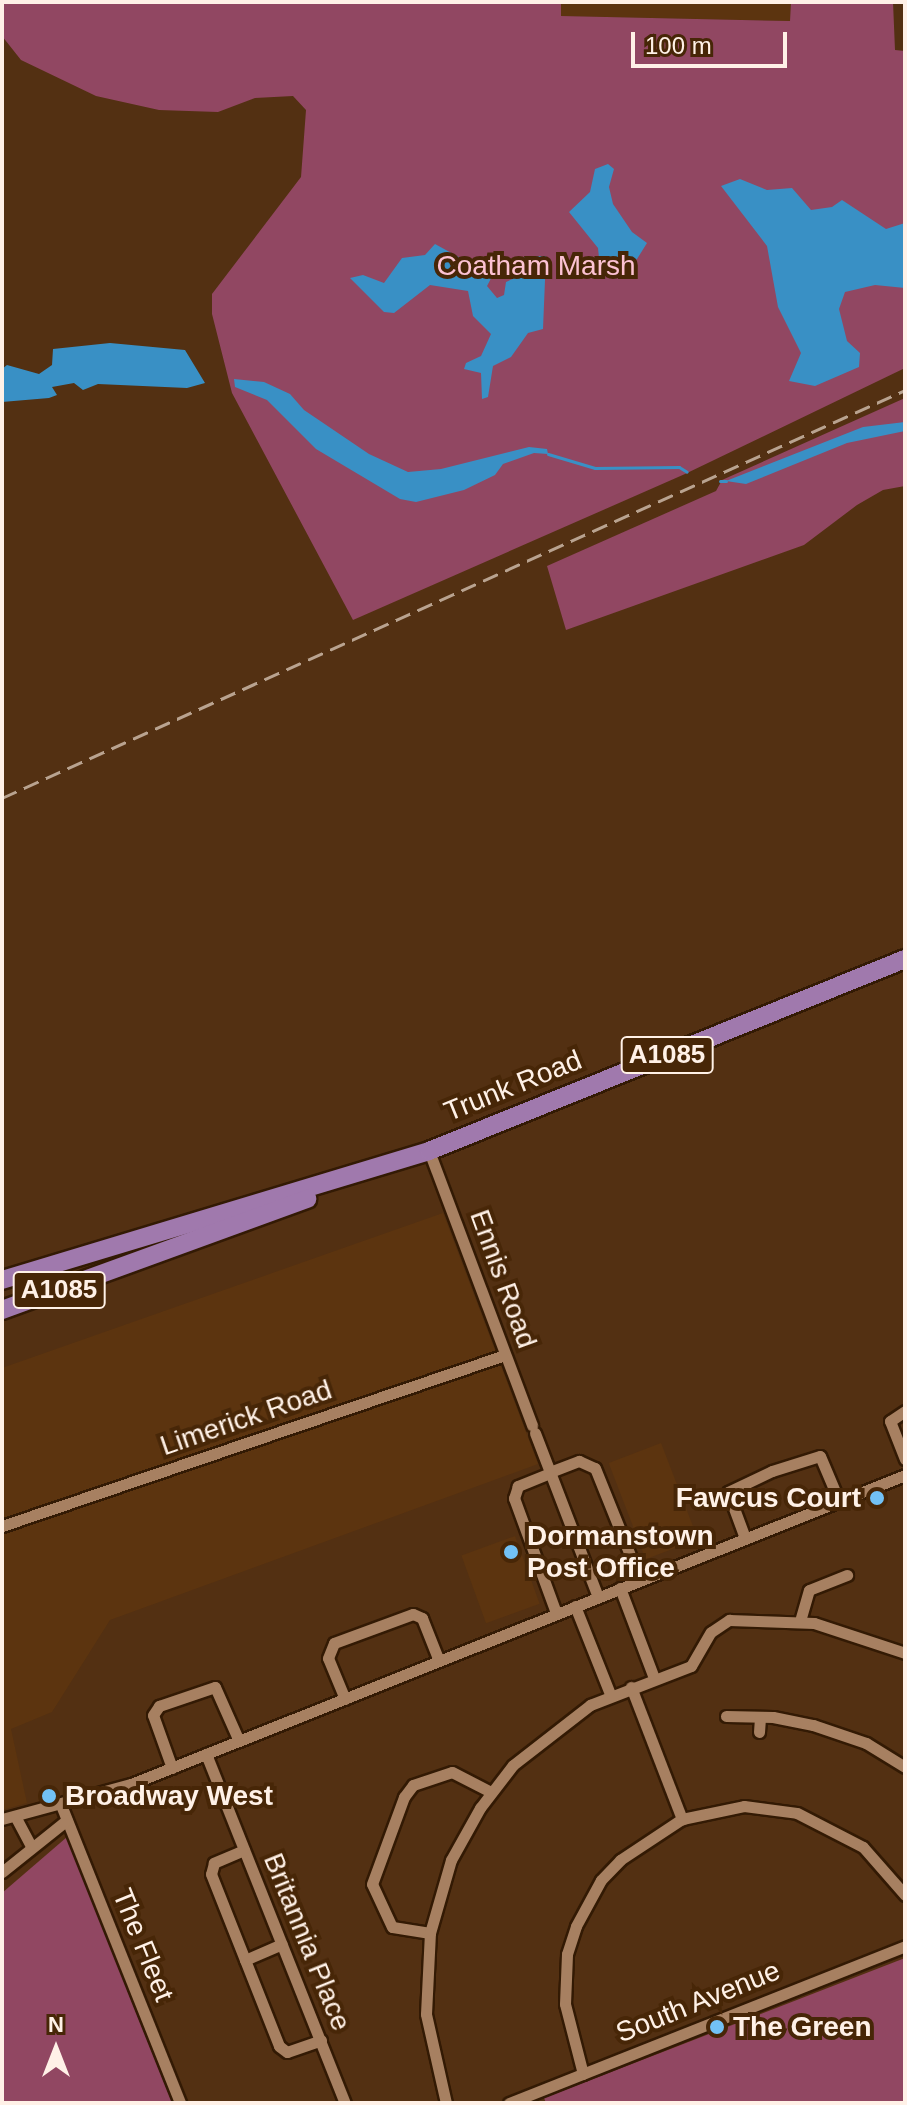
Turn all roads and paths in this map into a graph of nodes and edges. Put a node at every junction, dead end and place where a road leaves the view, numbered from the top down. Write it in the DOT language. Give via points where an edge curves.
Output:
graph roads {
  1 [pos="905,959"];
  2 [pos="429,1151"];
  3 [pos="364,1174"];
  4 [pos="2,1280"];
  5 [pos="2,1310"];
  6 [pos="505,1355"];
  7 [pos="905,1411"];
  8 [pos="905,1459"];
  9 [pos="550,1472"];
  10 [pos="905,1475"];
  11 [pos="839,1501"];
  12 [pos="2,1526"];
  13 [pos="745,1538"];
  14 [pos="847,1575"];
  15 [pos="640,1580"];
  16 [pos="620,1588"];
  17 [pos="598,1597"];
  18 [pos="575,1606"];
  19 [pos="556,1613"];
  20 [pos="800,1621"];
  21 [pos="905,1653"];
  22 [pos="439,1661"];
  23 [pos="654,1678"];
  24 [pos="631,1687"];
  25 [pos="610,1694"];
  26 [pos="345,1699"];
  27 [pos="726,1716"];
  28 [pos="760,1717"];
  29 [pos="759,1732"];
  30 [pos="239,1741"];
  31 [pos="206,1754"];
  32 [pos="905,1767"];
  33 [pos="172,1768"];
  34 [pos="491,1792"];
  35 [pos="61,1805"];
  36 [pos="15,1816"];
  37 [pos="2,1819"];
  38 [pos="682,1819"];
  39 [pos="67,1820"];
  40 [pos="31,1846"];
  41 [pos="244,1850"];
  42 [pos="2,1872"];
  43 [pos="905,1895"];
  44 [pos="430,1933"];
  45 [pos="282,1944"];
  46 [pos="905,1946"];
  47 [pos="245,1960"];
  48 [pos="321,2040"];
  49 [pos="583,2074"];
  50 [pos="540,2097"];
  51 [pos="180,2103"];
  52 [pos="345,2103"];
  53 [pos="446,2103"];
  54 [pos="509,2103"];
  1 -- 2 [label="main road, Trunk Road / A1085"];
  2 -- 3 [label="main road, Trunk Road / A1085"];
  2 -- 6 [label="street, Ennis Road"];
  3 -- 4 [label="main road, Trunk Road / A1085"];
  3 -- 5 [label="main road, Trunk Road / A1085" via="267,1217"];
  6 -- 9 [label="street, Ennis Road"];
  6 -- 12 [label="street, Limerick Road"];
  7 -- 8 [label="street" via="890,1421"];
  9 -- 15 [label="street" via="579,1461 595,1468"];
  9 -- 17 [label="street, Ennis Road"];
  9 -- 19 [label="street" via="518,1486 514,1498"];
  10 -- 11 [label="street"];
  11 -- 13 [label="street"];
  11 -- 13 [label="street" via="822,1458 813,1454 730,1488"];
  13 -- 15 [label="street"];
  14 -- 20 [label="street" via="809,1590"];
  15 -- 16 [label="street"];
  16 -- 17 [label="street"];
  16 -- 23 [label="street"];
  17 -- 18 [label="street"];
  18 -- 19 [label="street"];
  18 -- 25 [label="street"];
  19 -- 22 [label="street"];
  20 -- 21 [label="street" via="857,1634"];
  20 -- 23 [label="street" via="729,1620 711,1632 691,1666"];
  22 -- 26 [label="street"];
  22 -- 26 [label="street" via="422,1618 413,1614 334,1643 328,1658"];
  23 -- 24 [label="street"];
  24 -- 25 [label="street"];
  24 -- 38 [label="street"];
  25 -- 34 [label="street" via="539,1741"];
  26 -- 30 [label="street"];
  27 -- 28 [label="street"];
  28 -- 29 [label="street"];
  28 -- 32 [label="street" via="835,1731"];
  30 -- 31 [label="street"];
  30 -- 33 [label="street" via="215,1687 159,1706 153,1715"];
  31 -- 33 [label="street"];
  31 -- 41 [label="street, Britannia Place"];
  33 -- 35 [label="street"];
  34 -- 44 [label="street" via="451,1860"];
  34 -- 44 [label="street" via="452,1772 413,1785 404,1797 372,1884 392,1927"];
  35 -- 36 [label="street"];
  35 -- 39 [label="street, The Fleet"];
  36 -- 37 [label="street"];
  36 -- 40 [label="street"];
  38 -- 43 [label="street" via="728,1806 797,1813 863,1847"];
  38 -- 49 [label="street" via="620,1860 601,1880 576,1926 567,1954 565,2004"];
  39 -- 40 [label="street"];
  39 -- 51 [label="street, The Fleet"];
  40 -- 42 [label="street"];
  41 -- 45 [label="street, Britannia Place"];
  41 -- 47 [label="street" via="210,1870"];
  44 -- 53 [label="street" via="426,2014"];
  45 -- 47 [label="street"];
  45 -- 48 [label="street, Britannia Place"];
  46 -- 49 [label="street, South Avenue"];
  47 -- 48 [label="street" via="283,2050"];
  48 -- 52 [label="street, Britannia Place"];
  49 -- 50 [label="street, South Avenue"];
  50 -- 54 [label="street, South Avenue"];
}
